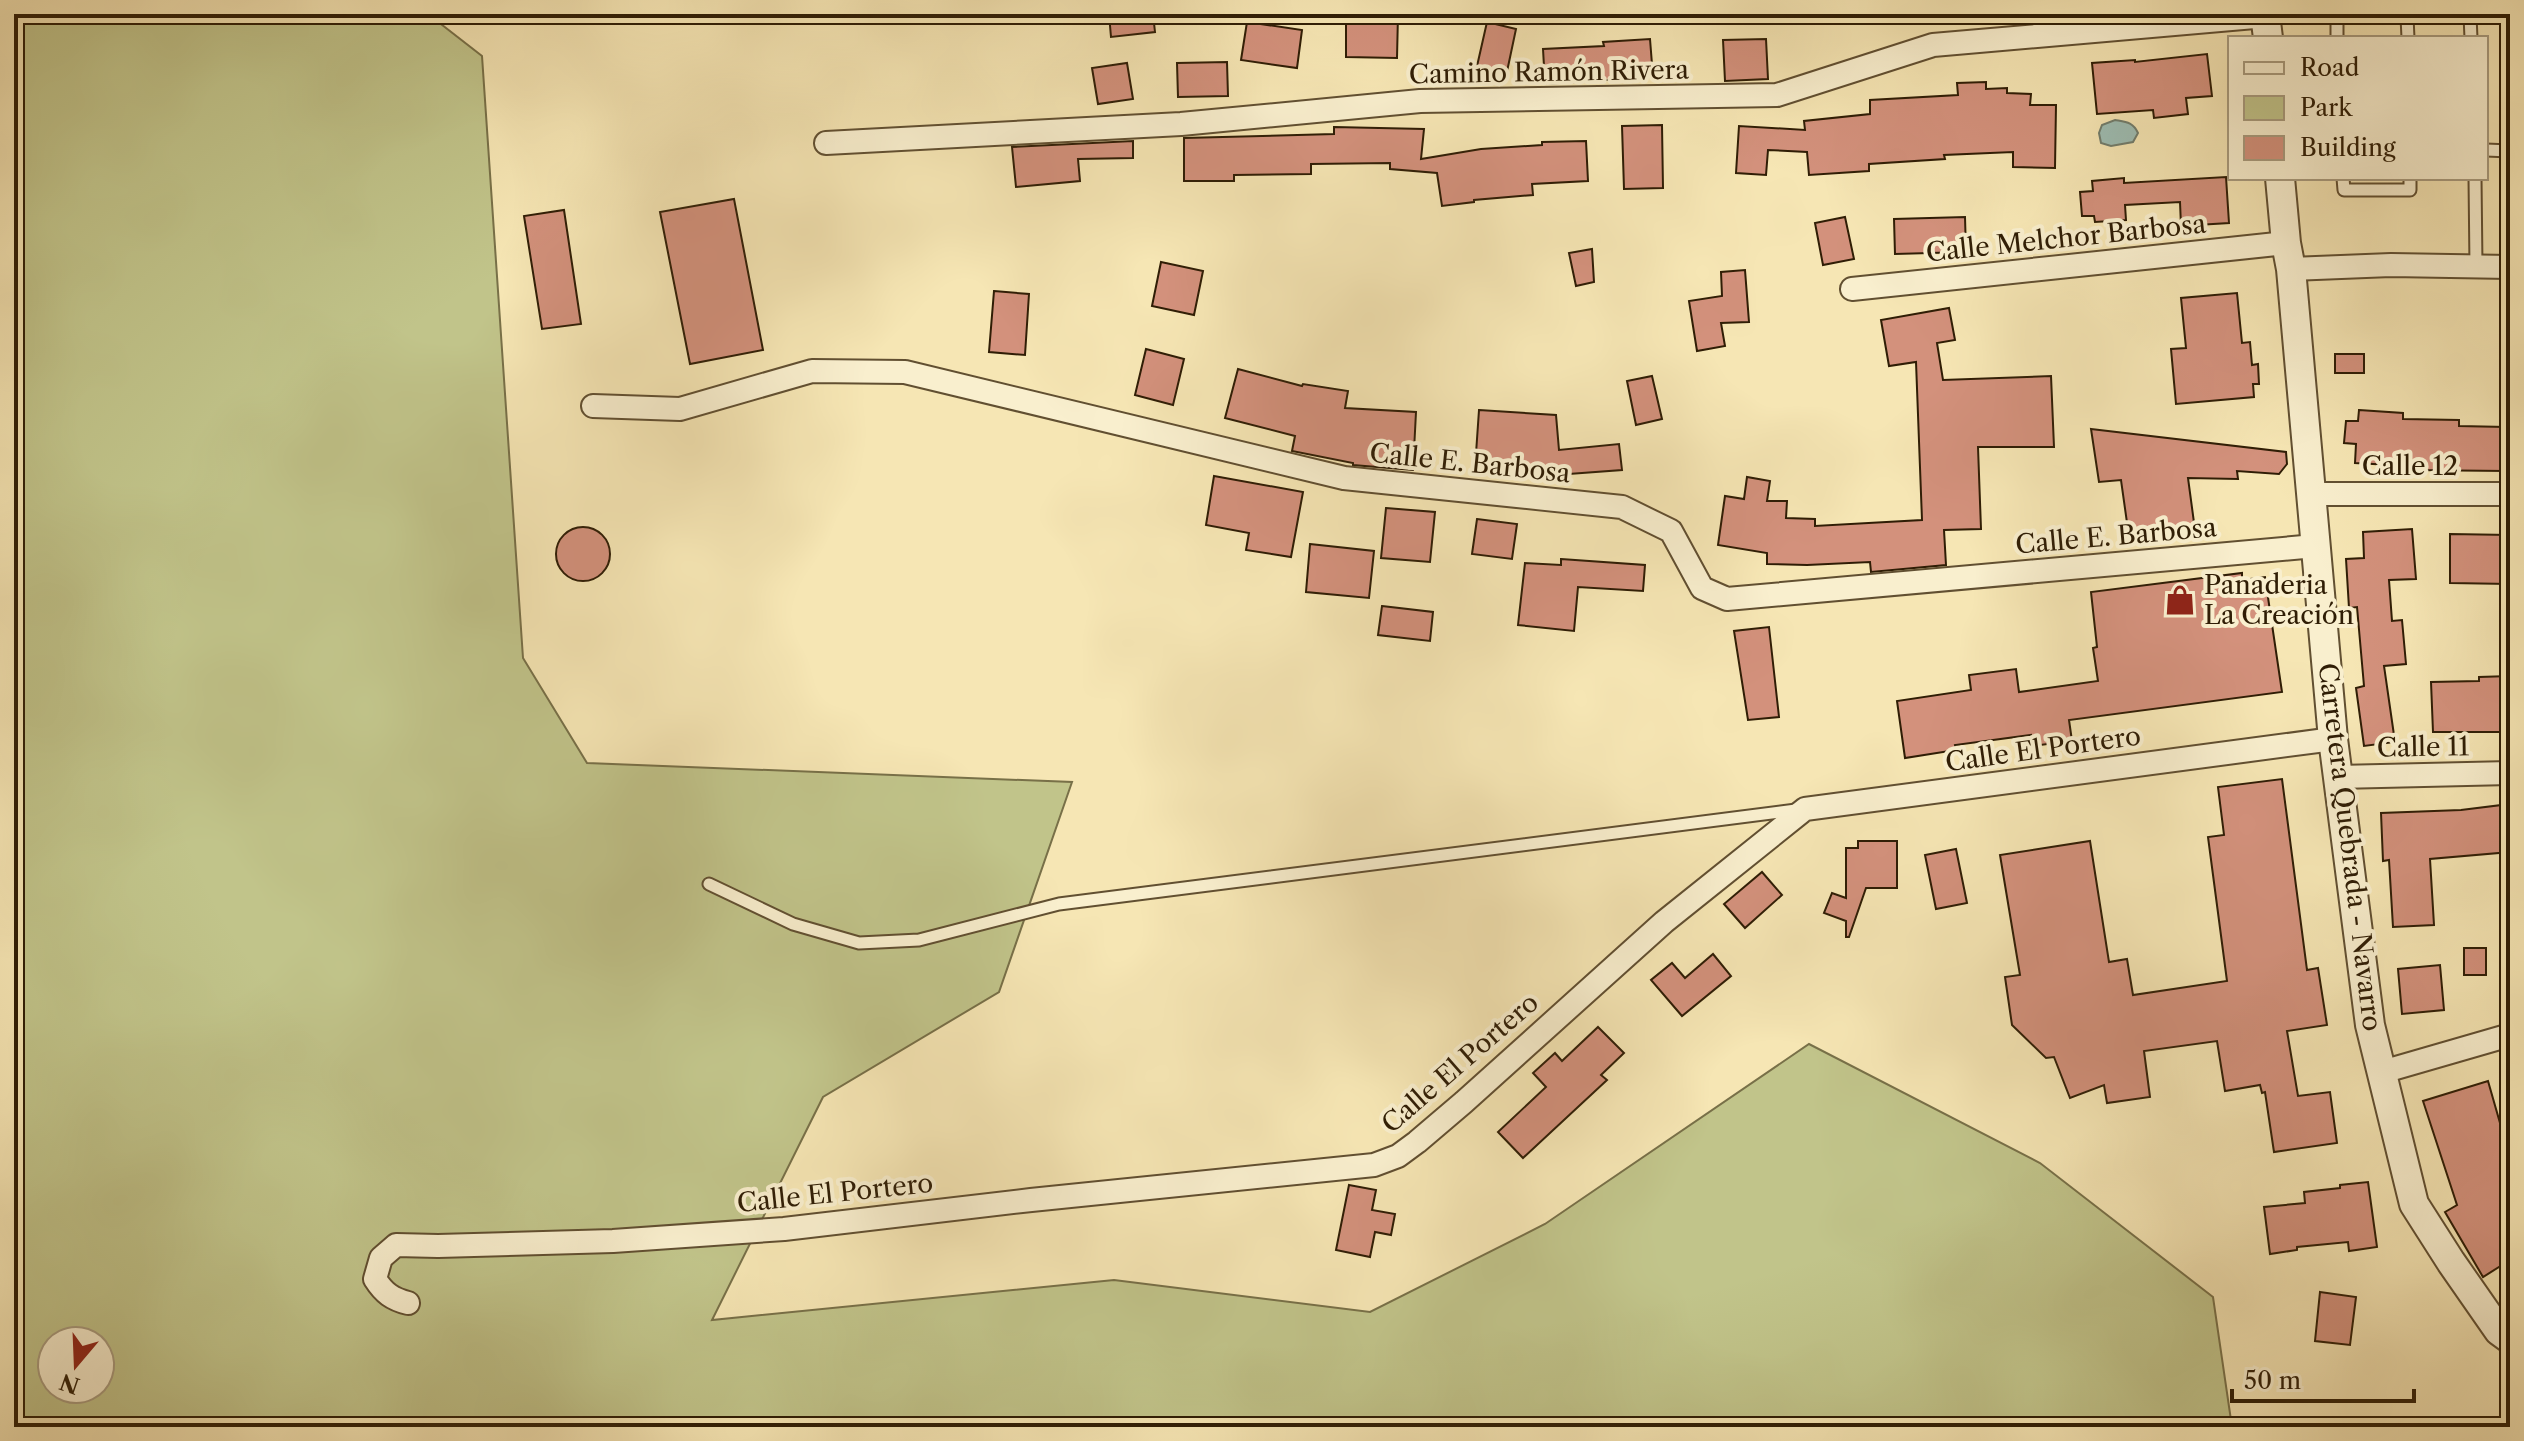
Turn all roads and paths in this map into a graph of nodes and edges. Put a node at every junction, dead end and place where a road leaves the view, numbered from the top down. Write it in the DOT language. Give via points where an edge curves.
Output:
graph roads {
  1 [pos="2407,17"];
  2 [pos="2266,23"];
  3 [pos="2337,36"];
  4 [pos="2408,36"];
  5 [pos="2471,36"];
  6 [pos="826,143"];
  7 [pos="2488,150"];
  8 [pos="2510,151"];
  9 [pos="2280,180"];
  10 [pos="2343,180"];
  11 [pos="2410,180"];
  12 [pos="2475,180"];
  13 [pos="2288,256"];
  14 [pos="2476,266"];
  15 [pos="2510,267"];
  16 [pos="1852,289"];
  17 [pos="593,406"];
  18 [pos="2310,494"];
  19 [pos="2510,494"];
  20 [pos="2315,546"];
  21 [pos="2333,739"];
  22 [pos="2510,773"];
  23 [pos="2338,777"];
  24 [pos="1805,809"];
  25 [pos="709,884"];
  26 [pos="2510,1035"];
  27 [pos="2382,1072"];
  28 [pos="408,1303"];
  29 [pos="2510,1339"];
  1 -- 3 [label="lane" via="2337,17"];
  1 -- 4 [label="lane"];
  1 -- 5 [label="lane" via="2470,16"];
  2 -- 6 [label="street, Camino Ramón Rivera" via="1933,45 1777,95 1420,101 1181,124"];
  7 -- 8 [label="lane"];
  9 -- 13 [label="street, Carretera Quebrada - Navarro"];
  10 -- 11 [label="lane" via="2344,190 2410,190"];
  12 -- 14 [label="lane"];
  13 -- 14 [label="street, Calle Melchor Barbosa"];
  13 -- 16 [label="street, Calle Melchor Barbosa"];
  13 -- 18 [label="street, Carretera Quebrada - Navarro"];
  14 -- 15 [label="street, Calle Melchor Barbosa"];
  17 -- 20 [label="street, Calle E. Barbosa" via="680,409 812,371 905,372 1344,478 1622,507 1671,531 1702,588 1727,599"];
  18 -- 19 [label="street, Calle 12"];
  18 -- 20 [label="street, Carretera Quebrada - Navarro"];
  20 -- 21 [label="street, Carretera Quebrada - Navarro"];
  21 -- 23 [label="street, Carretera Quebrada - Navarro"];
  21 -- 24 [label="street, Calle El Portero"];
  22 -- 23 [label="street, Calle 11"];
  23 -- 27 [label="street, Carretera Quebrada - Navarro" via="2370,1025"];
  24 -- 25 [label="lane" via="1059,904 919,940 859,943 793,924"];
  24 -- 28 [label="street, Calle El Portero" via="1664,922 1417,1142 1374,1165 784,1229 613,1241 396,1245 381,1258 375,1279 393,1299"];
  26 -- 27 [label="street"];
  27 -- 29 [label="street, Carretera Quebrada - Navarro" via="2414,1204 2499,1331"];
}
